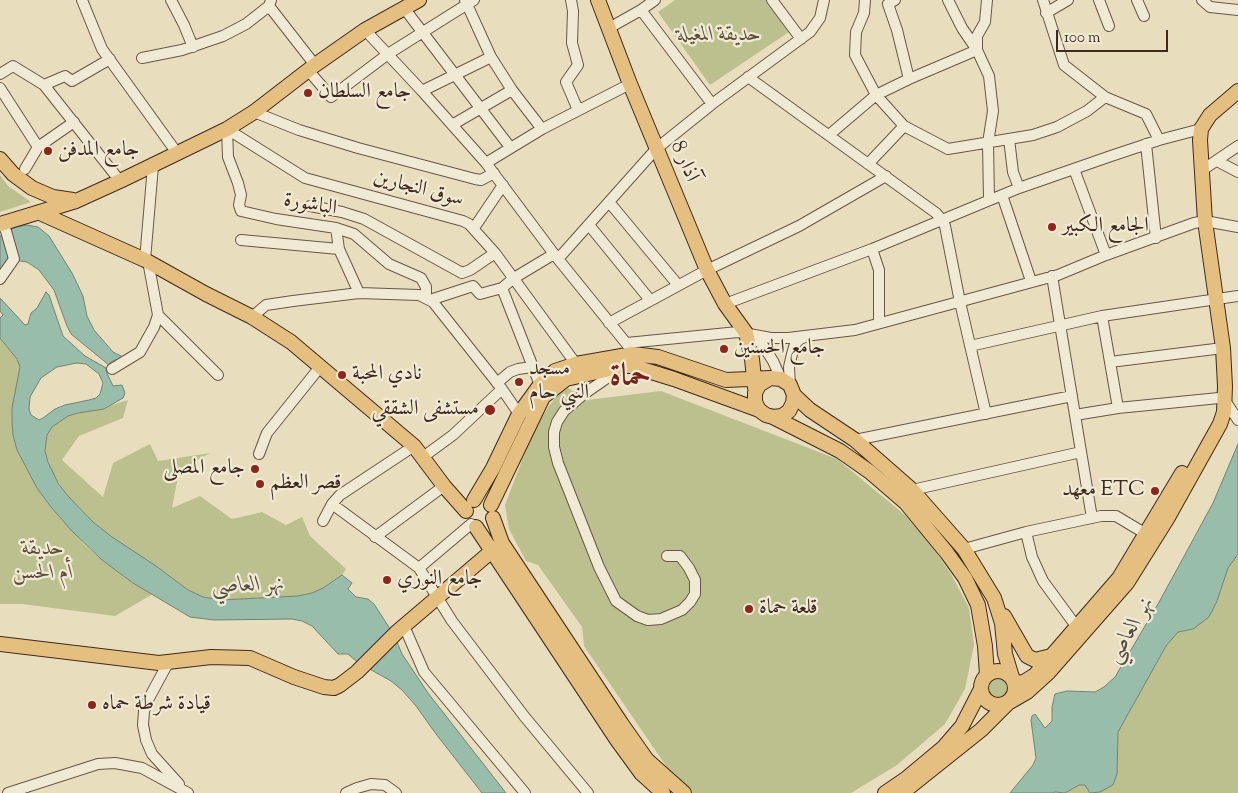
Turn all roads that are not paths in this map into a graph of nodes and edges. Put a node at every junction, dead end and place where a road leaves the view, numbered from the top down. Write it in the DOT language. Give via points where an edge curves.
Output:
graph roads {
  1 [pos="82,0"];
  2 [pos="171,0"];
  3 [pos="419,0"];
  4 [pos="570,0"];
  5 [pos="598,0"];
  6 [pos="655,0"];
  7 [pos="772,0"];
  8 [pos="824,0"];
  9 [pos="865,0"];
  10 [pos="895,0"];
  11 [pos="948,0"];
  12 [pos="987,0"];
  13 [pos="1043,0"];
  14 [pos="1068,0"];
  15 [pos="1099,0"];
  16 [pos="1137,0"];
  17 [pos="1202,0"];
  18 [pos="469,1"];
  19 [pos="270,3"];
  20 [pos="404,8"];
  21 [pos="641,10"];
  22 [pos="1238,10"];
  23 [pos="1046,13"];
  24 [pos="1144,16"];
  25 [pos="1109,26"];
  26 [pos="609,28"];
  27 [pos="364,30"];
  28 [pos="423,32"];
  29 [pos="801,39"];
  30 [pos="193,46"];
  31 [pos="977,50"];
  32 [pos="388,54"];
  33 [pos="491,57"];
  34 [pos="142,58"];
  35 [pos="110,59"];
  36 [pos="311,67"];
  37 [pos="0,74"];
  38 [pos="455,75"];
  39 [pos="748,77"];
  40 [pos="909,79"];
  41 [pos="630,84"];
  42 [pos="44,85"];
  43 [pos="0,88"];
  44 [pos="512,90"];
  45 [pos="422,91"];
  46 [pos="1238,91"];
  47 [pos="876,95"];
  48 [pos="1105,98"];
  49 [pos="712,104"];
  50 [pos="480,108"];
  51 [pos="578,110"];
  52 [pos="254,112"];
  53 [pos="74,122"];
  54 [pos="452,125"];
  55 [pos="904,126"];
  56 [pos="227,129"];
  57 [pos="542,129"];
  58 [pos="1201,129"];
  59 [pos="828,135"];
  60 [pos="1009,139"];
  61 [pos="1159,140"];
  62 [pos="988,143"];
  63 [pos="1146,144"];
  64 [pos="1238,146"];
  65 [pos="38,147"];
  66 [pos="510,147"];
  67 [pos="656,149"];
  68 [pos="178,153"];
  69 [pos="0,159"];
  70 [pos="1217,161"];
  71 [pos="486,163"];
  72 [pos="868,164"];
  73 [pos="153,166"];
  74 [pos="1074,168"];
  75 [pos="25,169"];
  76 [pos="1201,171"];
  77 [pos="1238,172"];
  78 [pos="494,173"];
  79 [pos="886,176"];
  80 [pos="120,181"];
  81 [pos="503,184"];
  82 [pos="1019,188"];
  83 [pos="1002,195"];
  84 [pos="989,200"];
  85 [pos="76,201"];
  86 [pos="609,202"];
  87 [pos="310,206"];
  88 [pos="40,213"];
  89 [pos="942,220"];
  90 [pos="1200,222"];
  91 [pos="589,225"];
  92 [pos="3,226"];
  93 [pos="1238,227"];
  94 [pos="336,228"];
  95 [pos="474,228"];
  96 [pos="1156,238"];
  97 [pos="241,240"];
  98 [pos="872,249"];
  99 [pos="339,250"];
  100 [pos="495,253"];
  101 [pos="1106,255"];
  102 [pos="556,256"];
  103 [pos="147,261"];
  104 [pos="707,270"];
  105 [pos="1052,276"];
  106 [pos="514,278"];
  107 [pos="0,279"];
  108 [pos="1031,281"];
  109 [pos="678,285"];
  110 [pos="502,288"];
  111 [pos="359,293"];
  112 [pos="1238,296"];
  113 [pos="428,299"];
  114 [pos="650,300"];
  115 [pos="1213,300"];
  116 [pos="960,302"];
  117 [pos="725,304"];
  118 [pos="158,315"];
  119 [pos="1102,316"];
  120 [pos="252,317"];
  121 [pos="609,323"];
  122 [pos="879,323"];
  123 [pos="1060,326"];
  124 [pos="746,333"];
  125 [pos="808,335"];
  126 [pos="970,346"];
  127 [pos="630,348"];
  128 [pos="1220,348"];
  129 [pos="752,359"];
  130 [pos="1110,362"];
  131 [pos="532,366"];
  132 [pos="623,366"];
  133 [pos="320,368"];
  134 [pos="112,369"];
  135 [pos="577,370"];
  136 [pos="218,375"];
  137 [pos="754,379"];
  138 [pos="726,380"];
  139 [pos="784,384"];
  140 [pos="540,385"];
  141 [pos="500,386"];
  142 [pos="755,393"];
  143 [pos="584,394"];
  144 [pos="1072,396"];
  145 [pos="1222,400"];
  146 [pos="1118,408"];
  147 [pos="759,410"];
  148 [pos="520,414"];
  149 [pos="986,414"];
  150 [pos="1075,415"];
  151 [pos="773,417"];
  152 [pos="1238,420"];
  153 [pos="855,440"];
  154 [pos="414,446"];
  155 [pos="1081,452"];
  156 [pos="259,454"];
  157 [pos="423,457"];
  158 [pos="444,486"];
  159 [pos="912,490"];
  160 [pos="332,504"];
  161 [pos="492,512"];
  162 [pos="472,516"];
  163 [pos="1092,518"];
  164 [pos="323,520"];
  165 [pos="1026,532"];
  166 [pos="1146,534"];
  167 [pos="375,536"];
  168 [pos="964,549"];
  169 [pos="492,550"];
  170 [pos="667,556"];
  171 [pos="419,568"];
  172 [pos="436,597"];
  173 [pos="994,598"];
  174 [pos="1076,626"];
  175 [pos="401,628"];
  176 [pos="0,644"];
  177 [pos="1051,656"];
  178 [pos="168,663"];
  179 [pos="987,675"];
  180 [pos="1013,680"];
  181 [pos="981,689"];
  182 [pos="1008,703"];
  183 [pos="152,754"];
  184 [pos="142,768"];
  185 [pos="35,789"];
  186 [pos="8,793"];
  187 [pos="187,793"];
  188 [pos="346,793"];
  189 [pos="396,793"];
  190 [pos="525,793"];
  191 [pos="588,793"];
  192 [pos="663,793"];
  193 [pos="684,793"];
  194 [pos="885,793"];
  195 [pos="902,793"];
  1 -- 35 [label="street" via="102,49"];
  2 -- 30 [label="street"];
  3 -- 20 [label="main road"];
  4 -- 51 [label="street" via="572,43 578,65 566,82"];
  5 -- 26 [label="main road, 8 آذار"];
  6 -- 21 [label="street"];
  7 -- 29 [label="street"];
  8 -- 29 [label="street" via="815,26"];
  9 -- 47 [label="street" via="864,13 856,32 855,55"];
  10 -- 40 [label="street" via="888,4"];
  11 -- 31 [label="street"];
  12 -- 31 [label="street" via="985,22 977,36"];
  13 -- 23 [label="street"];
  14 -- 23 [label="street"];
  15 -- 25 [label="street"];
  16 -- 24 [label="street"];
  17 -- 22 [label="street" via="1210,7"];
  18 -- 28 [label="street"];
  18 -- 33 [label="street"];
  19 -- 30 [label="street" via="224,36"];
  19 -- 36 [label="street"];
  20 -- 27 [label="main road"];
  20 -- 28 [label="street"];
  21 -- 26 [label="street"];
  21 -- 49 [label="street"];
  23 -- 48 [label="street" via="1064,65"];
  26 -- 41 [label="main road, 8 آذار"];
  27 -- 32 [label="street"];
  27 -- 36 [label="main road"];
  28 -- 32 [label="street"];
  28 -- 38 [label="street"];
  29 -- 39 [label="street"];
  30 -- 34 [label="street"];
  31 -- 40 [label="street"];
  31 -- 62 [label="street" via="989,76 993,112"];
  32 -- 36 [label="street" via="331,97"];
  32 -- 45 [label="street"];
  33 -- 38 [label="street"];
  33 -- 44 [label="street"];
  35 -- 42 [label="street" via="72,81 65,76"];
  35 -- 68 [label="street"];
  36 -- 52 [label="main road"];
  37 -- 42 [label="street" via="12,66"];
  38 -- 45 [label="street"];
  38 -- 50 [label="street"];
  39 -- 49 [label="street"];
  39 -- 59 [label="street"];
  40 -- 47 [label="street"];
  41 -- 51 [label="street"];
  41 -- 67 [label="main road, 8 آذار"];
  42 -- 53 [label="street"];
  43 -- 65 [label="street"];
  44 -- 50 [label="street"];
  44 -- 57 [label="street"];
  45 -- 54 [label="street"];
  46 -- 58 [label="main road" via="1210,115"];
  47 -- 55 [label="street"];
  47 -- 59 [label="street"];
  48 -- 60 [label="street" via="1057,127"];
  48 -- 61 [label="street" via="1146,114"];
  49 -- 67 [label="street"];
  50 -- 54 [label="street"];
  50 -- 66 [label="street"];
  51 -- 57 [label="street"];
  52 -- 56 [label="main road"];
  52 -- 78 [label="street" via="358,148 474,179 481,180"];
  53 -- 65 [label="street"];
  53 -- 80 [label="street"];
  54 -- 71 [label="street"];
  55 -- 62 [label="street" via="948,148"];
  55 -- 72 [label="street"];
  56 -- 68 [label="main road"];
  56 -- 94 [label="street, الباشورة" via="228,157 241,195 241,211"];
  56 -- 95 [label="street, سوق النجارين" via="305,178 462,221"];
  57 -- 66 [label="street"];
  58 -- 61 [label="street"];
  58 -- 76 [label="main road"];
  59 -- 72 [label="street"];
  60 -- 62 [label="street"];
  60 -- 82 [label="street"];
  61 -- 63 [label="street"];
  62 -- 84 [label="street"];
  63 -- 74 [label="street"];
  63 -- 96 [label="street"];
  64 -- 70 [label="street"];
  65 -- 75 [label="street"];
  66 -- 71 [label="street"];
  67 -- 86 [label="street"];
  67 -- 104 [label="main road, 8 آذار"];
  68 -- 73 [label="main road"];
  69 -- 85 [label="main road" via="32,188 53,197"];
  70 -- 76 [label="street"];
  70 -- 77 [label="street"];
  71 -- 78 [label="street"];
  72 -- 79 [label="street"];
  73 -- 80 [label="main road"];
  73 -- 103 [label="street"];
  74 -- 82 [label="street"];
  74 -- 101 [label="street"];
  76 -- 90 [label="main road"];
  78 -- 81 [label="street"];
  79 -- 89 [label="street"];
  79 -- 104 [label="street" via="799,226"];
  80 -- 85 [label="main road"];
  81 -- 95 [label="street"];
  81 -- 102 [label="street"];
  82 -- 83 [label="street"];
  83 -- 84 [label="street"];
  83 -- 108 [label="street"];
  84 -- 89 [label="street"];
  85 -- 88 [label="main road"];
  86 -- 91 [label="street"];
  86 -- 109 [label="street"];
  87 -- 100 [label="street" via="364,219 462,272"];
  88 -- 92 [label="main road"];
  88 -- 103 [label="main road"];
  89 -- 98 [label="street"];
  89 -- 116 [label="street"];
  90 -- 93 [label="street"];
  90 -- 96 [label="street"];
  90 -- 115 [label="main road"];
  91 -- 102 [label="street"];
  91 -- 114 [label="street"];
  92 -- 107 [label="street" via="14,259"];
  94 -- 99 [label="street"];
  94 -- 113 [label="street, الباشورة" via="354,234 389,264 421,278"];
  95 -- 100 [label="street, سوق النجارين"];
  96 -- 101 [label="street"];
  97 -- 99 [label="street"];
  98 -- 117 [label="street"];
  98 -- 122 [label="street" via="879,270"];
  99 -- 111 [label="street"];
  100 -- 106 [label="street, سوق النجارين"];
  101 -- 105 [label="street"];
  102 -- 106 [label="street"];
  102 -- 121 [label="street"];
  103 -- 118 [label="street"];
  103 -- 120 [label="main road"];
  104 -- 109 [label="street"];
  104 -- 117 [label="main road, 8 آذار"];
  105 -- 108 [label="street"];
  105 -- 123 [label="street"];
  106 -- 110 [label="street"];
  106 -- 135 [label="street, سوق النجارين"];
  108 -- 116 [label="street"];
  109 -- 114 [label="street"];
  110 -- 113 [label="street" via="480,294 473,286"];
  110 -- 131 [label="street"];
  111 -- 113 [label="street" via="419,295"];
  111 -- 120 [label="street" via="266,305"];
  112 -- 115 [label="street"];
  113 -- 141 [label="street"];
  114 -- 121 [label="street"];
  115 -- 119 [label="street"];
  115 -- 128 [label="main road"];
  116 -- 122 [label="street"];
  116 -- 126 [label="street"];
  117 -- 124 [label="main road, 8 آذار"];
  118 -- 134 [label="street" via="140,352"];
  118 -- 136 [label="street"];
  119 -- 123 [label="street"];
  119 -- 130 [label="street"];
  120 -- 133 [label="main road" via="291,342"];
  121 -- 127 [label="street"];
  122 -- 125 [label="street" via="855,330"];
  123 -- 126 [label="street"];
  123 -- 144 [label="street"];
  124 -- 125 [label="street" via="771,338"];
  124 -- 127 [label="street"];
  124 -- 129 [label="main road"];
  124 -- 139 [label="street" via="762,344"];
  125 -- 139 [label="street" via="795,344"];
  126 -- 149 [label="street"];
  127 -- 135 [label="main road"];
  127 -- 138 [label="main road"];
  128 -- 130 [label="street"];
  128 -- 145 [label="main road"];
  129 -- 137 [label="main road"];
  129 -- 138 [label="main road" via="744,372"];
  130 -- 146 [label="street"];
  131 -- 140 [label="street"];
  131 -- 141 [label="street" via="510,372"];
  132 -- 135 [label="main road"];
  132 -- 143 [label="street"];
  132 -- 147 [label="main road" via="642,368"];
  133 -- 154 [label="main road"];
  133 -- 156 [label="street" via="267,434"];
  135 -- 140 [label="main road" via="555,371"];
  135 -- 143 [label="street, سوق النجارين" via="585,384"];
  135 -- 161 [label="main road" via="543,397"];
  137 -- 138 [label="main road"];
  137 -- 139 [label="main road"];
  137 -- 142 [label="main road"];
  139 -- 142 [label="main road" via="761,383"];
  139 -- 151 [label="main road" via="793,403 782,416"];
  139 -- 153 [label="main road" via="810,410"];
  140 -- 148 [label="main road"];
  141 -- 148 [label="street"];
  141 -- 157 [label="street" via="453,435"];
  142 -- 147 [label="main road"];
  143 -- 170 [label="street" via="564,411 557,422 554,447 599,567 616,601 648,620 661,619 682,610 695,594 694,580 680,556"];
  144 -- 149 [label="street"];
  144 -- 150 [label="street"];
  145 -- 146 [label="street"];
  145 -- 152 [label="street"];
  145 -- 166 [label="main road"];
  145 -- 182 [label="main road" via="1224,412 1220,424 1127,583 1049,672 1027,692"];
  146 -- 150 [label="street"];
  147 -- 151 [label="main road"];
  148 -- 162 [label="main road"];
  149 -- 153 [label="street"];
  150 -- 155 [label="street"];
  151 -- 179 [label="main road" via="840,451 906,503 965,578 978,605"];
  153 -- 159 [label="main road"];
  154 -- 157 [label="main road"];
  154 -- 160 [label="street" via="340,495"];
  155 -- 159 [label="street"];
  155 -- 163 [label="street"];
  157 -- 158 [label="main road"];
  158 -- 162 [label="main road"];
  158 -- 167 [label="street"];
  159 -- 168 [label="main road"];
  160 -- 164 [label="street"];
  160 -- 167 [label="street"];
  161 -- 162 [label="main road" via="491,522 484,526"];
  161 -- 162 [label="main road" via="484,500"];
  161 -- 193 [label="main road" via="502,543 621,723 647,760"];
  162 -- 169 [label="main road"];
  162 -- 171 [label="street"];
  163 -- 165 [label="street"];
  163 -- 166 [label="street" via="1116,516"];
  165 -- 168 [label="street"];
  165 -- 174 [label="street" via="1032,557 1043,581"];
  166 -- 174 [label="main road" via="1119,578"];
  167 -- 171 [label="street"];
  168 -- 173 [label="main road"];
  169 -- 172 [label="main road"];
  169 -- 192 [label="main road" via="617,740 641,772"];
  171 -- 172 [label="street"];
  172 -- 175 [label="main road"];
  172 -- 191 [label="street" via="524,716"];
  173 -- 177 [label="main road" via="1027,656 1035,660"];
  173 -- 180 [label="main road"];
  174 -- 177 [label="main road"];
  175 -- 178 [label="main road" via="357,672 331,688 294,677 250,658 211,657"];
  175 -- 190 [label="street" via="424,672"];
  176 -- 178 [label="main road"];
  177 -- 180 [label="main road" via="1035,675 1024,682"];
  178 -- 183 [label="street" via="144,711 144,732"];
  179 -- 180 [label="main road" via="1003,671"];
  179 -- 181 [label="main road"];
  180 -- 182 [label="main road" via="1015,694"];
  181 -- 182 [label="main road" via="990,704"];
  181 -- 194 [label="main road" via="962,726 943,748"];
  182 -- 195 [label="main road" via="981,730"];
  183 -- 184 [label="street"];
  183 -- 187 [label="street"];
  184 -- 185 [label="street" via="115,763 98,764"];
  184 -- 187 [label="street"];
  185 -- 186 [label="street"];
  188 -- 189 [label="street" via="371,784 385,785"];
}
